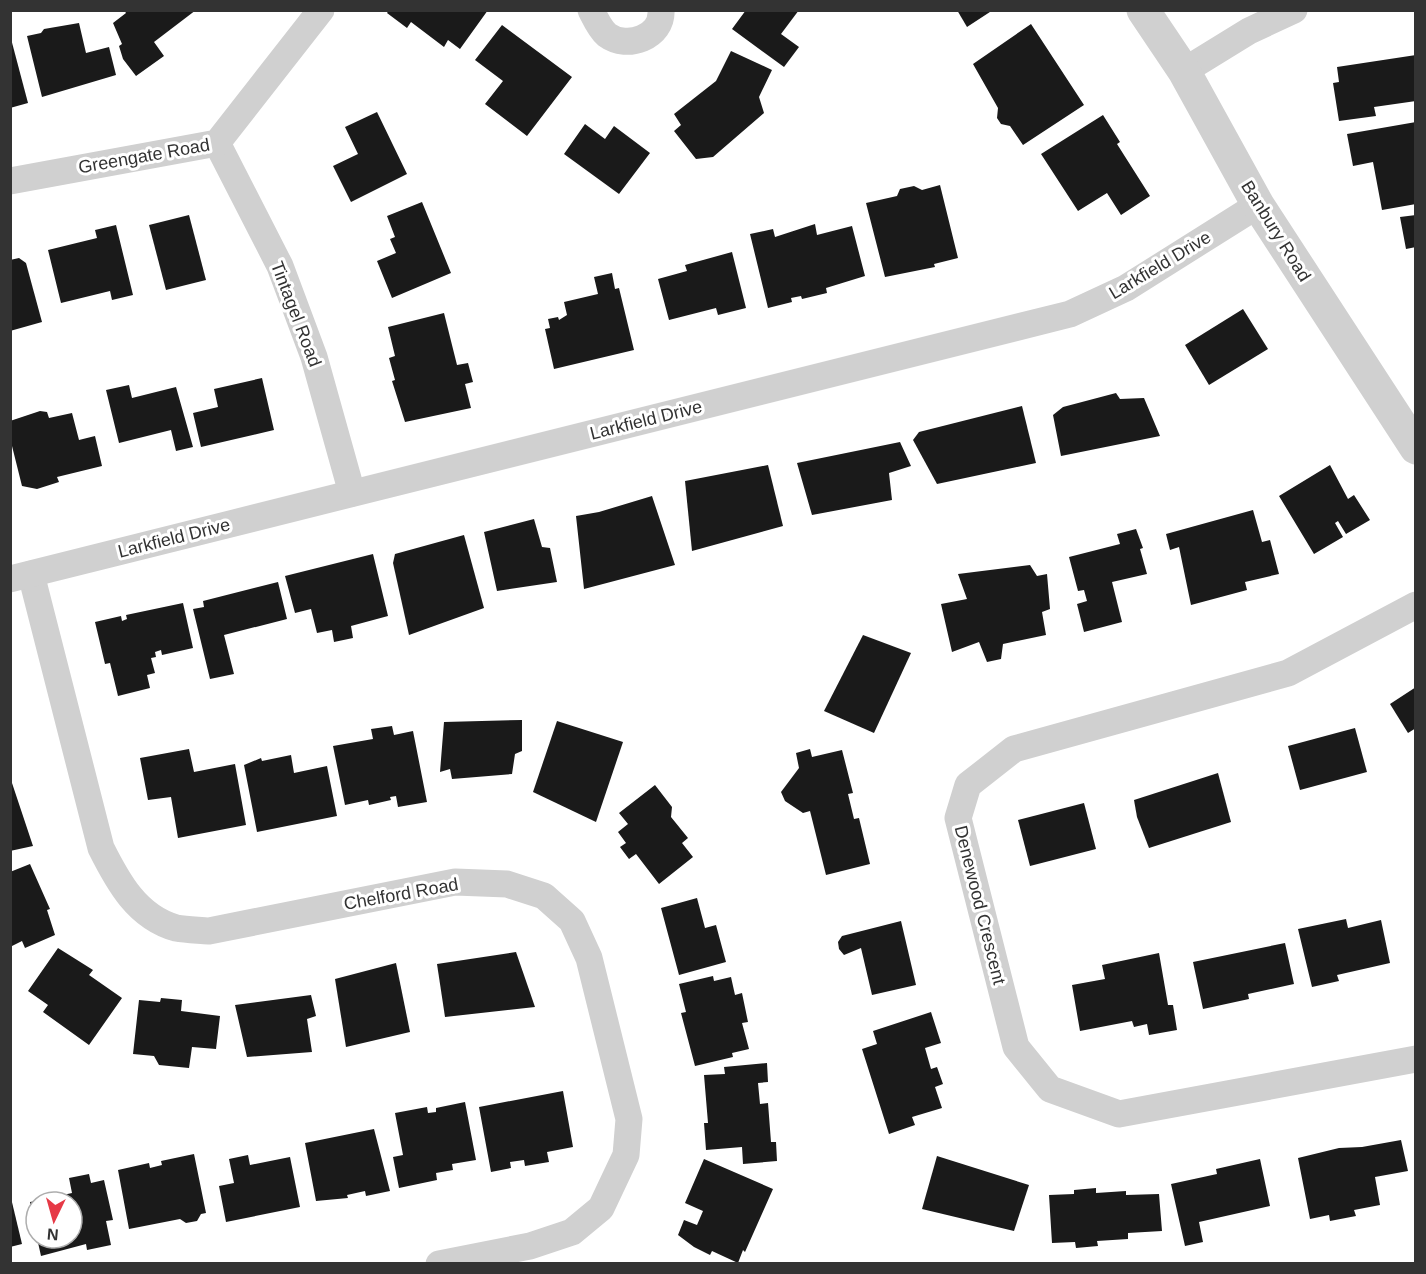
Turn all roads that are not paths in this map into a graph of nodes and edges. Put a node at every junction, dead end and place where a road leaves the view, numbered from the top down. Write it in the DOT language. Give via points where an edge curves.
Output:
graph roads {
  1 [pos="321,10"];
  2 [pos="591,10"];
  3 [pos="662,10"];
  4 [pos="1143,10"];
  5 [pos="1294,10"];
  6 [pos="1184,71"];
  7 [pos="217,143"];
  8 [pos="10,181"];
  9 [pos="1258,205"];
  10 [pos="1416,448"];
  11 [pos="352,493"];
  12 [pos="21,577"];
  13 [pos="1416,605"];
  14 [pos="1416,1059"];
  15 [pos="439,1263"];
  1 -- 7 [label="street, Greengate Road"];
  2 -- 3 [label="street" via="607,34 633,41 656,28"];
  4 -- 6 [label="street, Banbury Road"];
  5 -- 6 [label="street"];
  6 -- 9 [label="street, Banbury Road"];
  7 -- 8 [label="street, Greengate Road"];
  7 -- 11 [label="street, Tintagel Road" via="280,266 314,357"];
  9 -- 10 [label="street, Banbury Road"];
  9 -- 11 [label="street, Larkfield Drive" via="1126,288 1070,314"];
  11 -- 12 [label="street, Larkfield Drive"];
  12 -- 15 [label="street, Chelford Road" via="102,848 119,885 145,912 176,927 209,931 455,882 507,884 544,896 572,921 589,958 629,1119 626,1155 619,1174 601,1208 572,1232 530,1246"];
  13 -- 14 [label="street, Denewood Crescent" via="1288,674 1014,749 968,786 958,818 1016,1047 1050,1089 1119,1114"];
}
